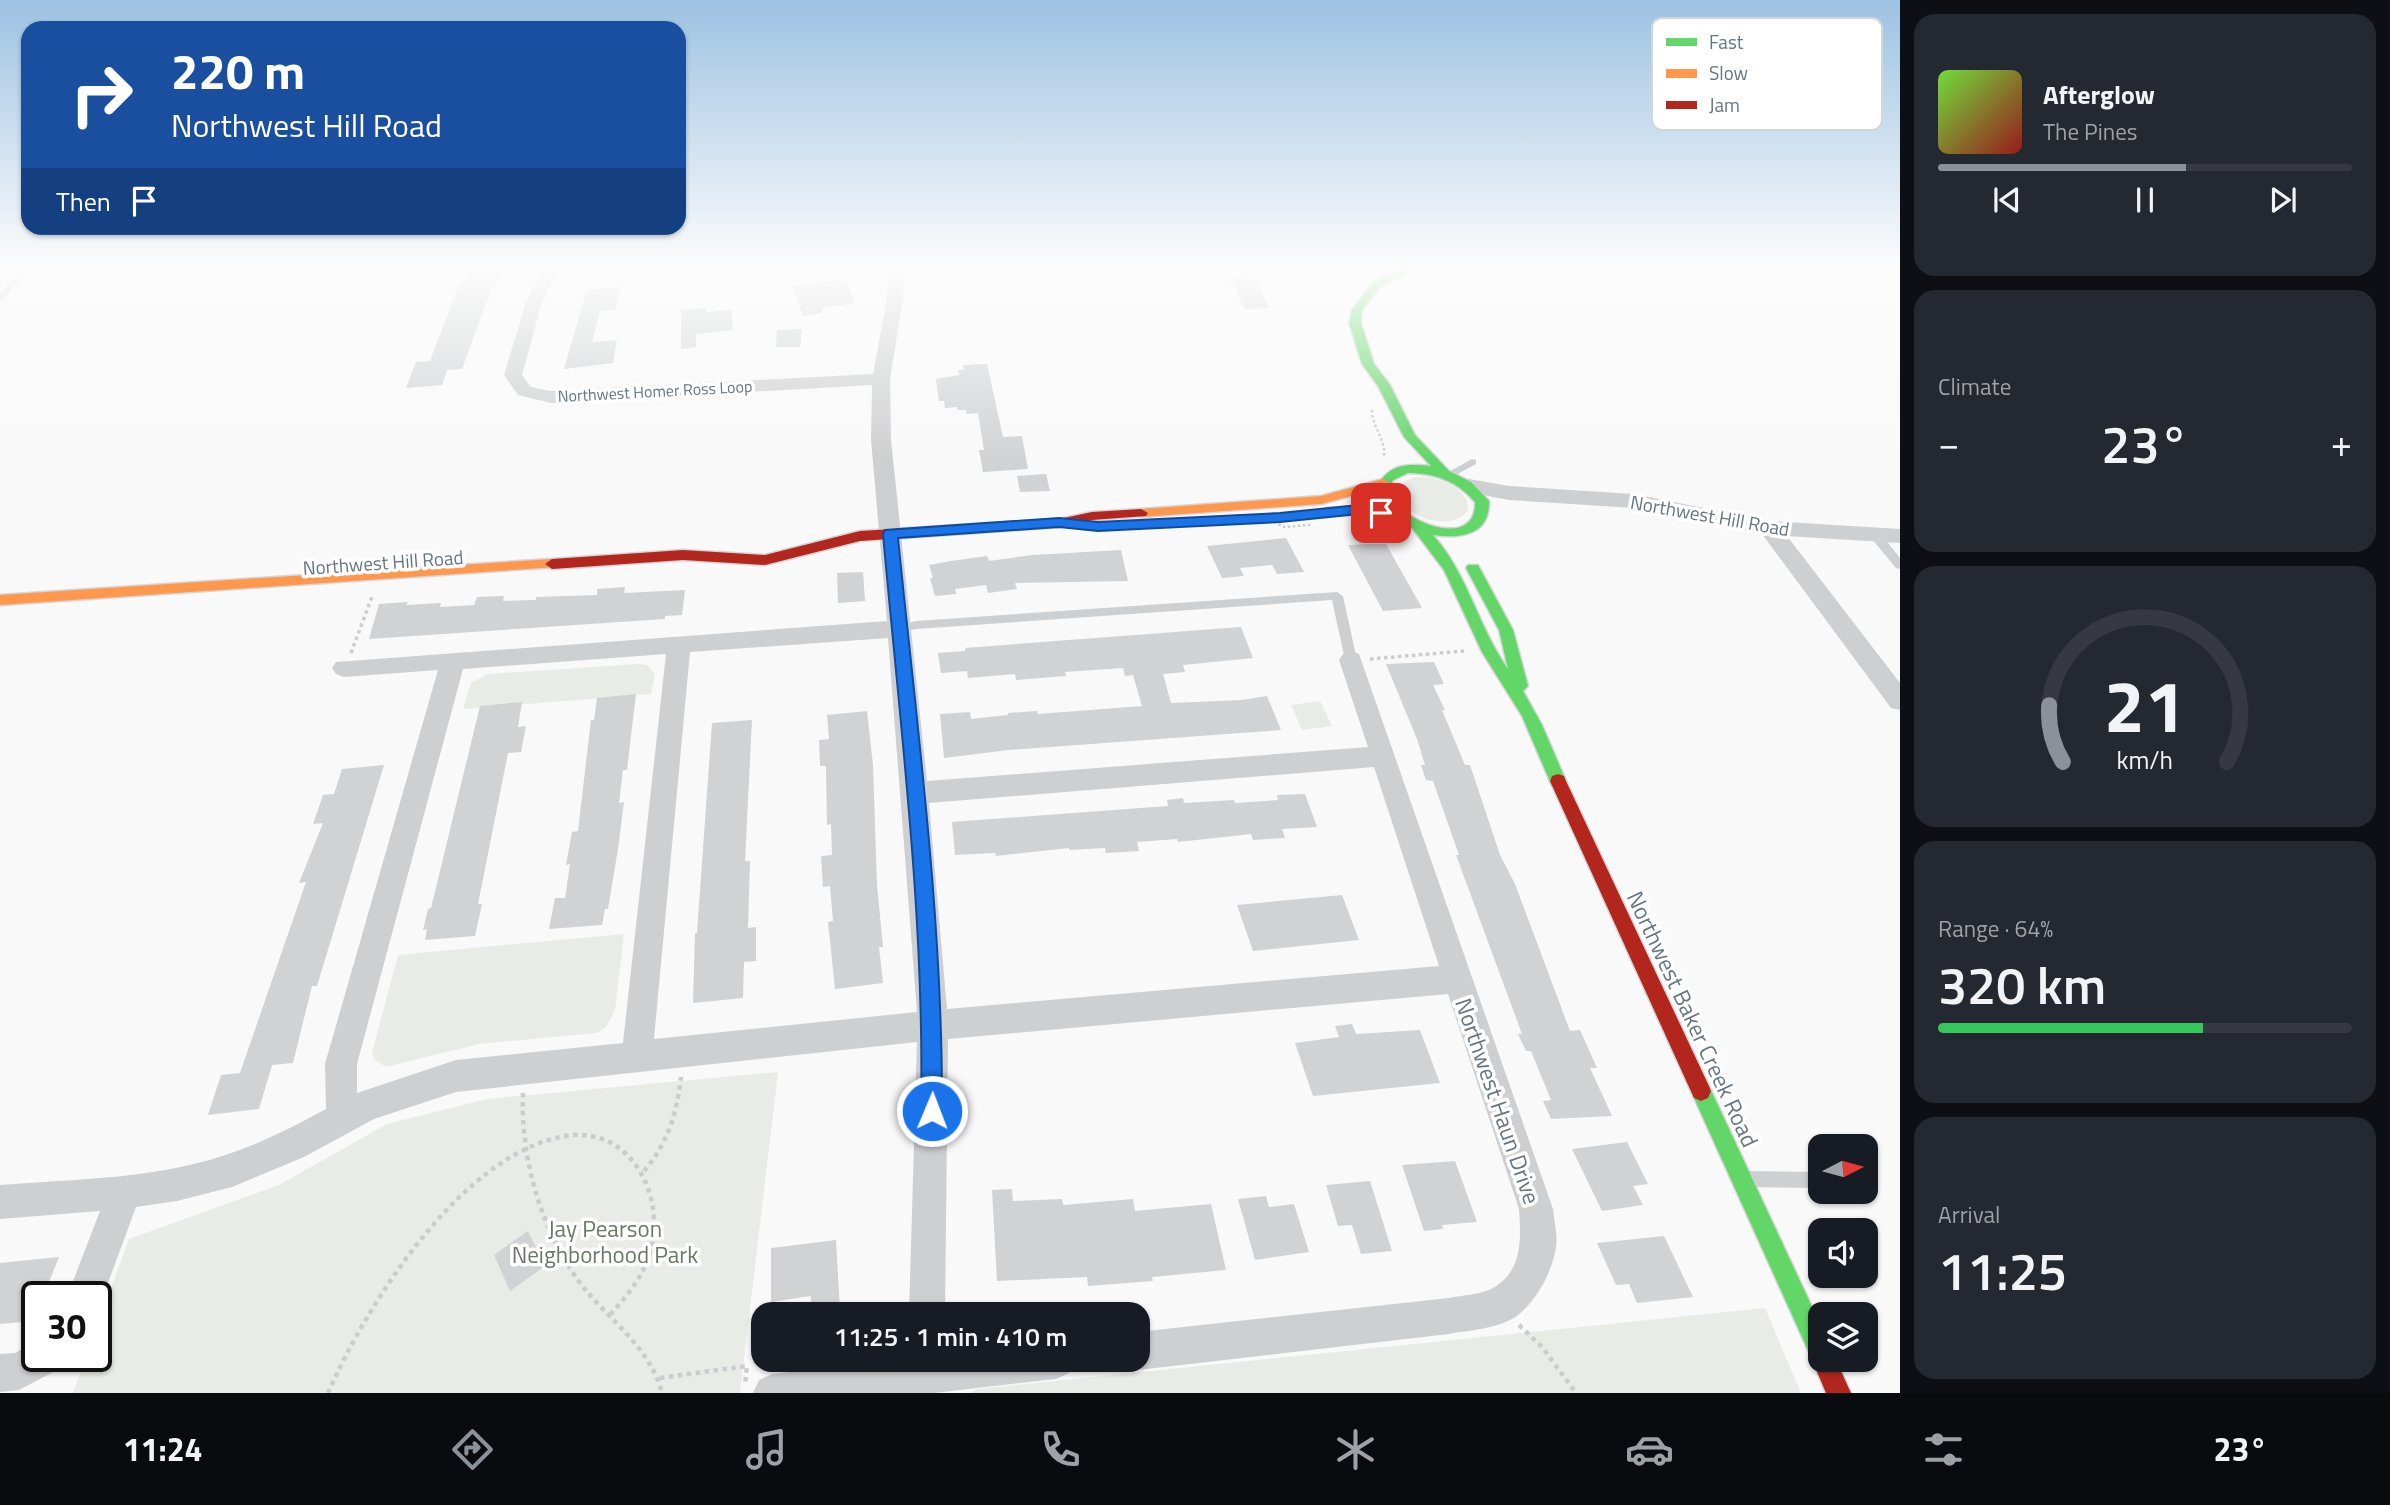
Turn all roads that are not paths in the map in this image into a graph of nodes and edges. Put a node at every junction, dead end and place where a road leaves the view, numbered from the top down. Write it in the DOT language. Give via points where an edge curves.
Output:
graph roads {
  1 [pos="526,330"];
  2 [pos="890,330"];
  3 [pos="1357,330"];
  4 [pos="1368,364"];
  5 [pos="881,379"];
  6 [pos="1472,462"];
  7 [pos="1446,473"];
  8 [pos="1390,478"];
  9 [pos="1469,486"];
  10 [pos="1562,497"];
  11 [pos="1396,516"];
  12 [pos="1059,523"];
  13 [pos="1475,523"];
  14 [pos="1419,528"];
  15 [pos="1769,528"];
  16 [pos="890,534"];
  17 [pos="1875,536"];
  18 [pos="1900,536"];
  19 [pos="765,559"];
  20 [pos="1900,565"];
  21 [pos="0,588"];
  22 [pos="0,600"];
  23 [pos="900,629"];
  24 [pos="679,646"];
  25 [pos="1358,660"];
  26 [pos="453,661"];
  27 [pos="347,662"];
  28 [pos="1900,701"];
  29 [pos="1524,706"];
  30 [pos="1382,756"];
  31 [pos="915,793"];
  32 [pos="1456,979"];
  33 [pos="933,1024"];
  34 [pos="637,1055"];
  35 [pos="343,1116"];
  36 [pos="1741,1179"];
  37 [pos="1808,1180"];
  38 [pos="124,1192"];
  39 [pos="0,1202"];
  40 [pos="91,1281"];
  41 [pos="927,1302"];
  42 [pos="1808,1326"];
  43 [pos="1150,1350"];
  44 [pos="21,1370"];
  45 [pos="958,1372"];
  46 [pos="1829,1372"];
  47 [pos="0,1373"];
  48 [pos="926,1376"];
  49 [pos="772,1393"];
  50 [pos="1839,1393"];
  1 -- 5 [label="street, Northwest Homer Ross Loop" via="513,374 525,391 551,397"];
  2 -- 5 [label="street"];
  3 -- 4 [label="main road"];
  4 -- 7 [label="main road" via="1410,437"];
  4 -- 8 [label="main road" via="1370,386 1399,450"];
  5 -- 16 [label="street" via="881,440"];
  6 -- 7 [label="lane"];
  7 -- 8 [label="main road" via="1418,468"];
  7 -- 9 [label="main road"];
  8 -- 11 [label="main road" via="1383,499"];
  8 -- 12 [label="main road, Northwest Hill Road" via="1321,500 1092,516"];
  9 -- 10 [label="street, Northwest Hill Road"];
  9 -- 13 [label="main road" via="1482,501"];
  10 -- 13 [label="street, Northwest Hill Road"];
  10 -- 15 [label="street, Northwest Hill Road" via="1634,501"];
  11 -- 12 [label="main road, Northwest Hill Road" via="1359,510 1098,527"];
  11 -- 14 [label="main road"];
  12 -- 16 [label="main road, Northwest Hill Road"];
  13 -- 14 [label="main road" via="1444,533"];
  13 -- 29 [label="main road, Northwest Baker Creek Road" via="1465,551 1506,630"];
  14 -- 29 [label="main road, Northwest Baker Creek Road" via="1453,568 1492,660"];
  15 -- 17 [label="street, Northwest Hill Road"];
  15 -- 28 [label="street"];
  16 -- 19 [label="main road, Northwest Hill Road" via="860,536"];
  16 -- 23 [label="street"];
  17 -- 18 [label="street, Northwest Hill Road"];
  17 -- 20 [label="lane"];
  19 -- 21 [label="main road, Northwest Hill Road" via="679,542"];
  19 -- 22 [label="main road, Northwest Hill Road" via="683,555"];
  23 -- 24 [label="street"];
  23 -- 25 [label="lane" via="1337,596"];
  23 -- 31 [label="street"];
  24 -- 26 [label="street"];
  24 -- 34 [label="street"];
  25 -- 30 [label="street, Northwest Haun Drive"];
  26 -- 27 [label="street"];
  26 -- 35 [label="street" via="341,1064"];
  29 -- 36 [label="main road, Northwest Baker Creek Road"];
  30 -- 31 [label="street"];
  30 -- 32 [label="street, Northwest Haun Drive"];
  31 -- 33 [label="street"];
  32 -- 33 [label="street"];
  32 -- 43 [label="street, Northwest Haun Drive" via="1536,1209 1539,1246 1529,1275 1515,1293 1500,1306 1449,1316"];
  33 -- 34 [label="street"];
  33 -- 41 [label="street"];
  34 -- 35 [label="street" via="456,1076"];
  35 -- 38 [label="street" via="292,1145 232,1170"];
  36 -- 37 [label="lane"];
  36 -- 42 [label="main road, Northwest Baker Creek Road"];
  38 -- 39 [label="street"];
  38 -- 40 [label="street"];
  44 -- 47 [label="street"];
  45 -- 48 [label="street"];
  46 -- 50 [label="main road"];
  48 -- 49 [label="street"];
}
